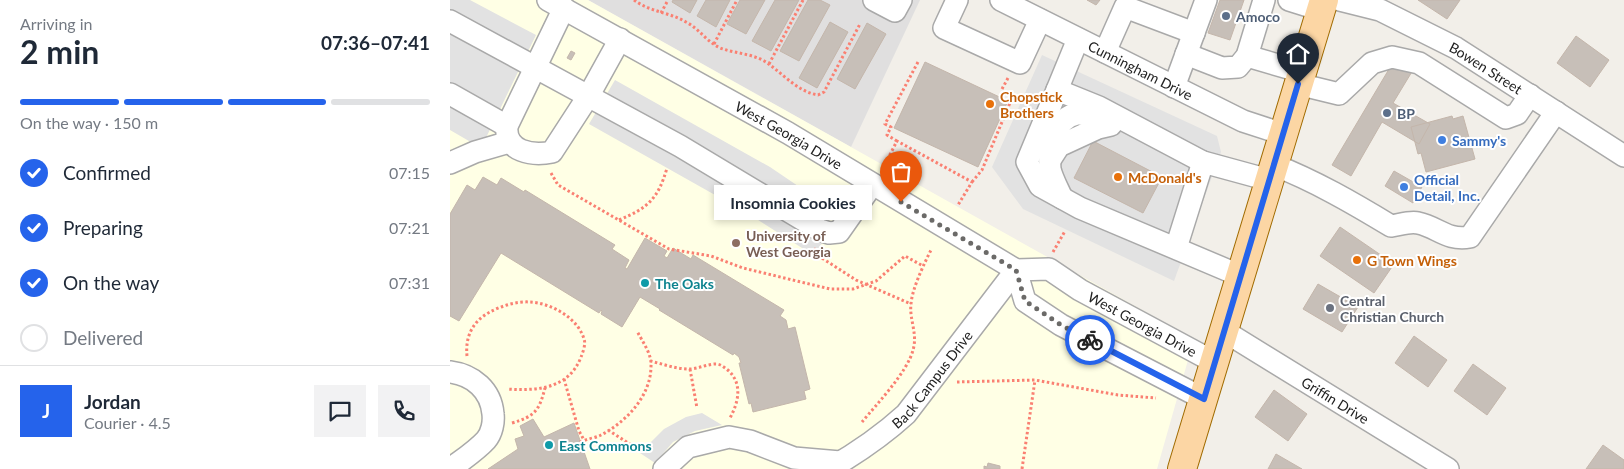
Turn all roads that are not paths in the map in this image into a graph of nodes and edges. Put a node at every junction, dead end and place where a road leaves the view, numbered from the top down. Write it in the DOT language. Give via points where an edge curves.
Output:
graph roads {
  1 [pos="874,0"];
  2 [pos="901,0"];
  3 [pos="957,0"];
  4 [pos="1001,0"];
  5 [pos="1206,0"];
  6 [pos="1264,0"];
  7 [pos="1289,0"];
  8 [pos="1328,3"];
  9 [pos="556,4"];
  10 [pos="1382,5"];
  11 [pos="1040,20"];
  12 [pos="450,21"];
  13 [pos="1194,33"];
  14 [pos="1433,36"];
  15 [pos="620,38"];
  16 [pos="1078,39"];
  17 [pos="1105,52"];
  18 [pos="1186,54"];
  19 [pos="1247,56"];
  20 [pos="1419,63"];
  21 [pos="535,66"];
  22 [pos="1300,78"];
  23 [pos="1174,88"];
  24 [pos="1057,90"];
  25 [pos="450,94"];
  26 [pos="589,95"];
  27 [pos="1530,95"];
  28 [pos="1556,112"];
  29 [pos="1144,132"];
  30 [pos="508,134"];
  31 [pos="1283,134"];
  32 [pos="1624,156"];
  33 [pos="1203,162"];
  34 [pos="450,164"];
  35 [pos="1272,173"];
  36 [pos="872,185"];
  37 [pos="1062,198"];
  38 [pos="1176,248"];
  39 [pos="1016,270"];
  40 [pos="1240,276"];
  41 [pos="1224,331"];
  42 [pos="1214,362"];
  43 [pos="450,372"];
  44 [pos="1204,399"];
  45 [pos="835,466"];
  46 [pos="450,469"];
  47 [pos="664,469"];
  48 [pos="1182,469"];
  49 [pos="1448,469"];
  1 -- 2 [label="street" via="895,11"];
  3 -- 11 [label="street" via="944,28 1020,63"];
  4 -- 11 [label="street, Cunningham Drive"];
  5 -- 13 [label="street"];
  6 -- 19 [label="street"];
  7 -- 8 [label="street, Bowen Street"];
  8 -- 10 [label="street, Bowen Street"];
  8 -- 22 [label="main road"];
  9 -- 15 [label="street, West Georgia Drive"];
  9 -- 21 [label="street"];
  10 -- 14 [label="street, Bowen Street"];
  11 -- 16 [label="street, Cunningham Drive"];
  12 -- 21 [label="street"];
  13 -- 17 [label="street" via="1125,7"];
  13 -- 18 [label="street"];
  14 -- 20 [label="street"];
  14 -- 27 [label="street, Bowen Street"];
  15 -- 26 [label="street"];
  15 -- 36 [label="street, West Georgia Drive"];
  16 -- 17 [label="street, Cunningham Drive"];
  16 -- 24 [label="street"];
  17 -- 23 [label="street, Cunningham Drive"];
  18 -- 19 [label="street" via="1222,68 1238,68"];
  18 -- 23 [label="street"];
  19 -- 22 [label="street"];
  20 -- 22 [label="street" via="1392,57 1372,63 1340,94"];
  20 -- 27 [label="street" via="1506,118 1517,114"];
  21 -- 26 [label="street"];
  21 -- 30 [label="street"];
  22 -- 31 [label="main road"];
  23 -- 31 [label="street, Cunningham Drive" via="1243,121"];
  24 -- 29 [label="street" via="1099,107"];
  24 -- 37 [label="street" via="1027,162 1040,186"];
  25 -- 30 [label="street"];
  26 -- 30 [label="street" via="552,152 528,152"];
  26 -- 36 [label="street" via="829,233 839,232"];
  27 -- 28 [label="street, Bowen Street"];
  28 -- 32 [label="street, Bowen Street"];
  28 -- 35 [label="street" via="1470,237 1443,234 1417,222 1391,226 1298,175"];
  29 -- 33 [label="street"];
  29 -- 37 [label="street" via="1110,125 1079,113 1064,122 1055,133 1050,148 1050,170"];
  30 -- 34 [label="street"];
  31 -- 35 [label="main road"];
  33 -- 35 [label="street"];
  33 -- 38 [label="street"];
  35 -- 40 [label="main road"];
  36 -- 39 [label="street, West Georgia Drive"];
  37 -- 38 [label="street"];
  38 -- 40 [label="street"];
  39 -- 42 [label="street, West Georgia Drive" via="1049,269 1080,290"];
  39 -- 44 [label="street" via="1025,301 1061,325"];
  39 -- 45 [label="street, Back Campus Drive" via="906,414"];
  40 -- 41 [label="main road"];
  41 -- 42 [label="main road"];
  41 -- 49 [label="street, Griffin Drive"];
  42 -- 44 [label="main road"];
  43 -- 46 [label="street" via="460,373 478,383 488,395 494,423 488,438"];
  44 -- 48 [label="main road"];
  45 -- 47 [label="street" via="794,458 750,441 729,437 688,448"];
}
